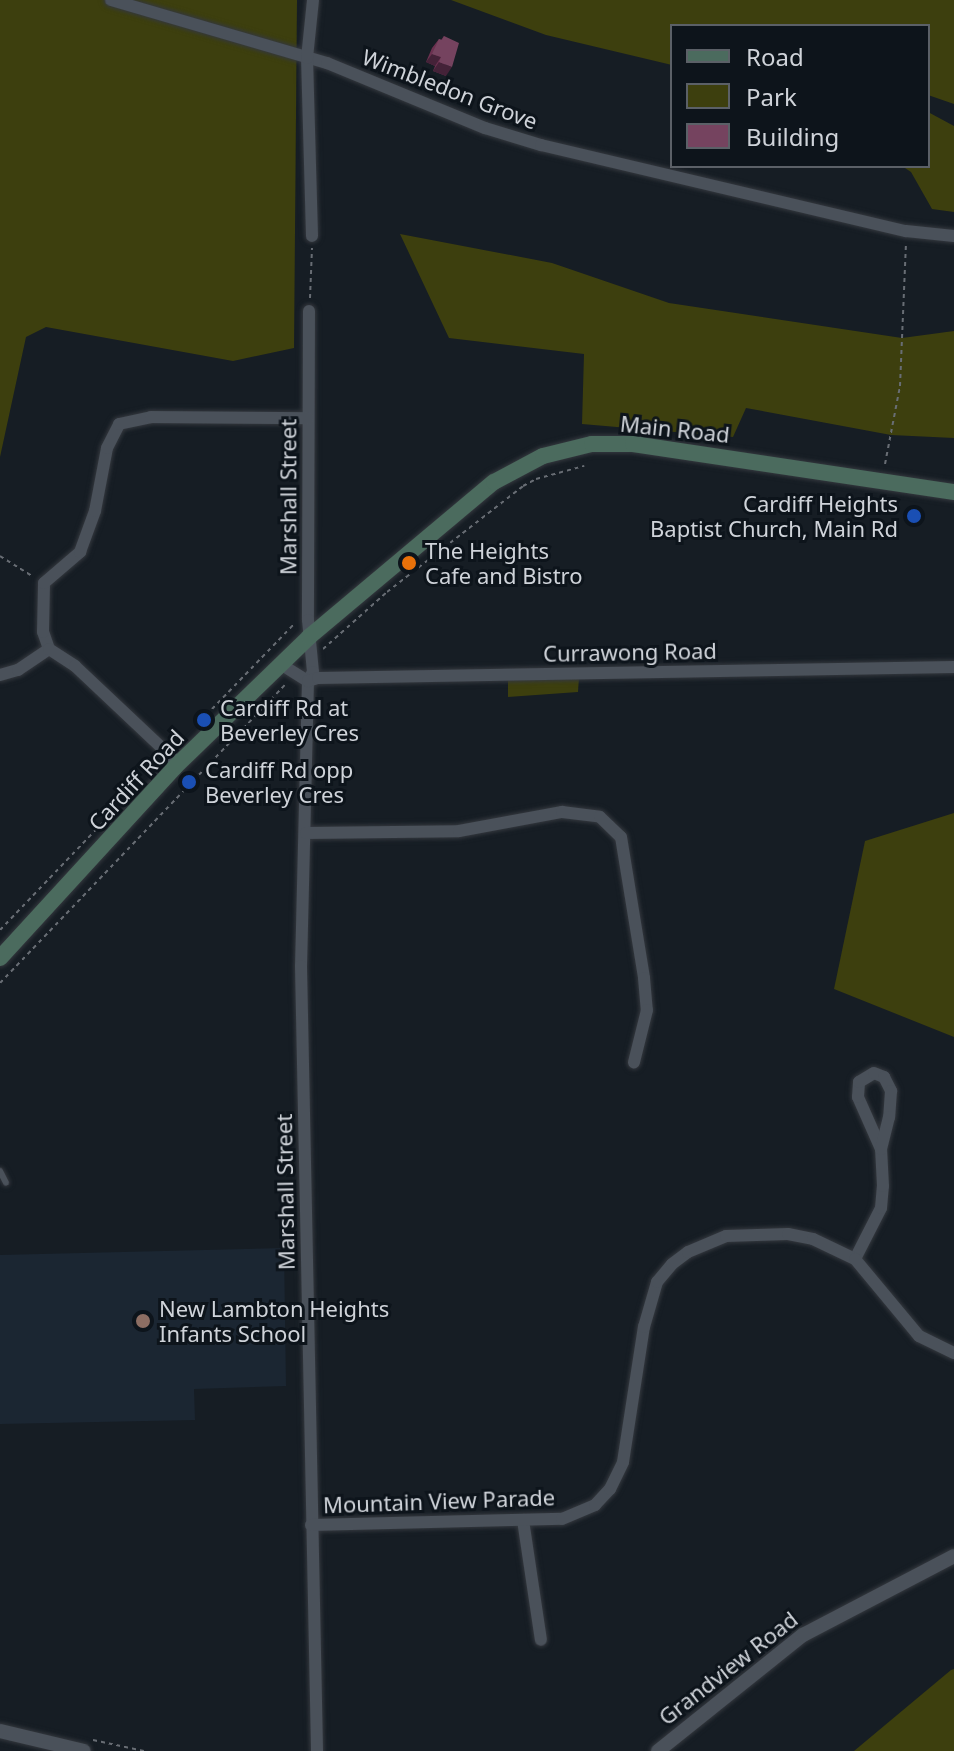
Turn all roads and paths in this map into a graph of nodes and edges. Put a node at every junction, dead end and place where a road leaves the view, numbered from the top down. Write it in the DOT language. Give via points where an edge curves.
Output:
graph roads {
  1 [pos="111,0"];
  2 [pos="313,0"];
  3 [pos="307,58"];
  4 [pos="906,231"];
  5 [pos="312,236"];
  6 [pos="954,236"];
  7 [pos="309,311"];
  8 [pos="308,418"];
  9 [pos="584,466"];
  10 [pos="882,480"];
  11 [pos="954,492"];
  12 [pos="0,556"];
  13 [pos="44,583"];
  14 [pos="308,609"];
  15 [pos="309,637"];
  16 [pos="49,649"];
  17 [pos="319,653"];
  18 [pos="282,665"];
  19 [pos="954,667"];
  20 [pos="0,675"];
  21 [pos="308,681"];
  22 [pos="285,685"];
  23 [pos="206,714"];
  24 [pos="179,764"];
  25 [pos="106,818"];
  26 [pos="306,833"];
  27 [pos="0,930"];
  28 [pos="0,958"];
  29 [pos="0,983"];
  30 [pos="634,1062"];
  31 [pos="881,1149"];
  32 [pos="0,1171"];
  33 [pos="6,1183"];
  34 [pos="855,1259"];
  35 [pos="954,1353"];
  36 [pos="523,1520"];
  37 [pos="311,1525"];
  38 [pos="954,1556"];
  39 [pos="541,1640"];
  40 [pos="0,1731"];
  41 [pos="84,1751"];
  42 [pos="317,1751"];
  43 [pos="658,1751"];
  1 -- 3 [label="street, Wimbledon Grove"];
  2 -- 3 [label="street"];
  3 -- 4 [label="street, Wimbledon Grove" via="541,145"];
  3 -- 5 [label="street"];
  4 -- 6 [label="street, Wimbledon Grove"];
  4 -- 10 [label="path" via="900,386"];
  5 -- 7 [label="path"];
  7 -- 8 [label="street, Marshall Street"];
  8 -- 13 [label="street" via="151,417 119,424 107,448 95,511 80,552"];
  8 -- 14 [label="street, Marshall Street"];
  9 -- 17 [label="path" via="523,486 387,592"];
  10 -- 11 [label="main road, Main Road"];
  10 -- 15 [label="main road, Main Road" via="633,444 592,444 543,456 494,482"];
  12 -- 13 [label="path"];
  13 -- 16 [label="street" via="43,632"];
  14 -- 15 [label="street, Marshall Street"];
  14 -- 23 [label="path"];
  15 -- 18 [label="main road, Cardiff Road"];
  15 -- 21 [label="street, Marshall Street" via="313,672"];
  16 -- 20 [label="street" via="18,670"];
  16 -- 24 [label="street" via="75,666"];
  18 -- 21 [label="street"];
  18 -- 24 [label="main road, Cardiff Road"];
  19 -- 21 [label="street, Currawong Road"];
  21 -- 26 [label="street, Marshall Street"];
  22 -- 29 [label="path"];
  24 -- 28 [label="main road, Cardiff Road"];
  25 -- 27 [label="path"];
  26 -- 30 [label="street" via="459,831 562,812 600,817 621,837 644,978 647,1010"];
  26 -- 37 [label="street, Marshall Street" via="301,966"];
  31 -- 31 [label="street" via="858,1097 859,1082 874,1073 884,1077 891,1091"];
  31 -- 34 [label="street" via="881,1208"];
  32 -- 33 [label="lane"];
  34 -- 35 [label="street, Mountain View Parade" via="919,1336"];
  34 -- 36 [label="street, Mountain View Parade" via="813,1239 735,1234 707,1242 672,1264 649,1303 619,1476 595,1505 580,1513"];
  36 -- 37 [label="street, Mountain View Parade"];
  36 -- 39 [label="street"];
  37 -- 42 [label="street, Marshall Street"];
  38 -- 43 [label="street, Grandview Road" via="814,1628"];
  40 -- 41 [label="street"];
}
